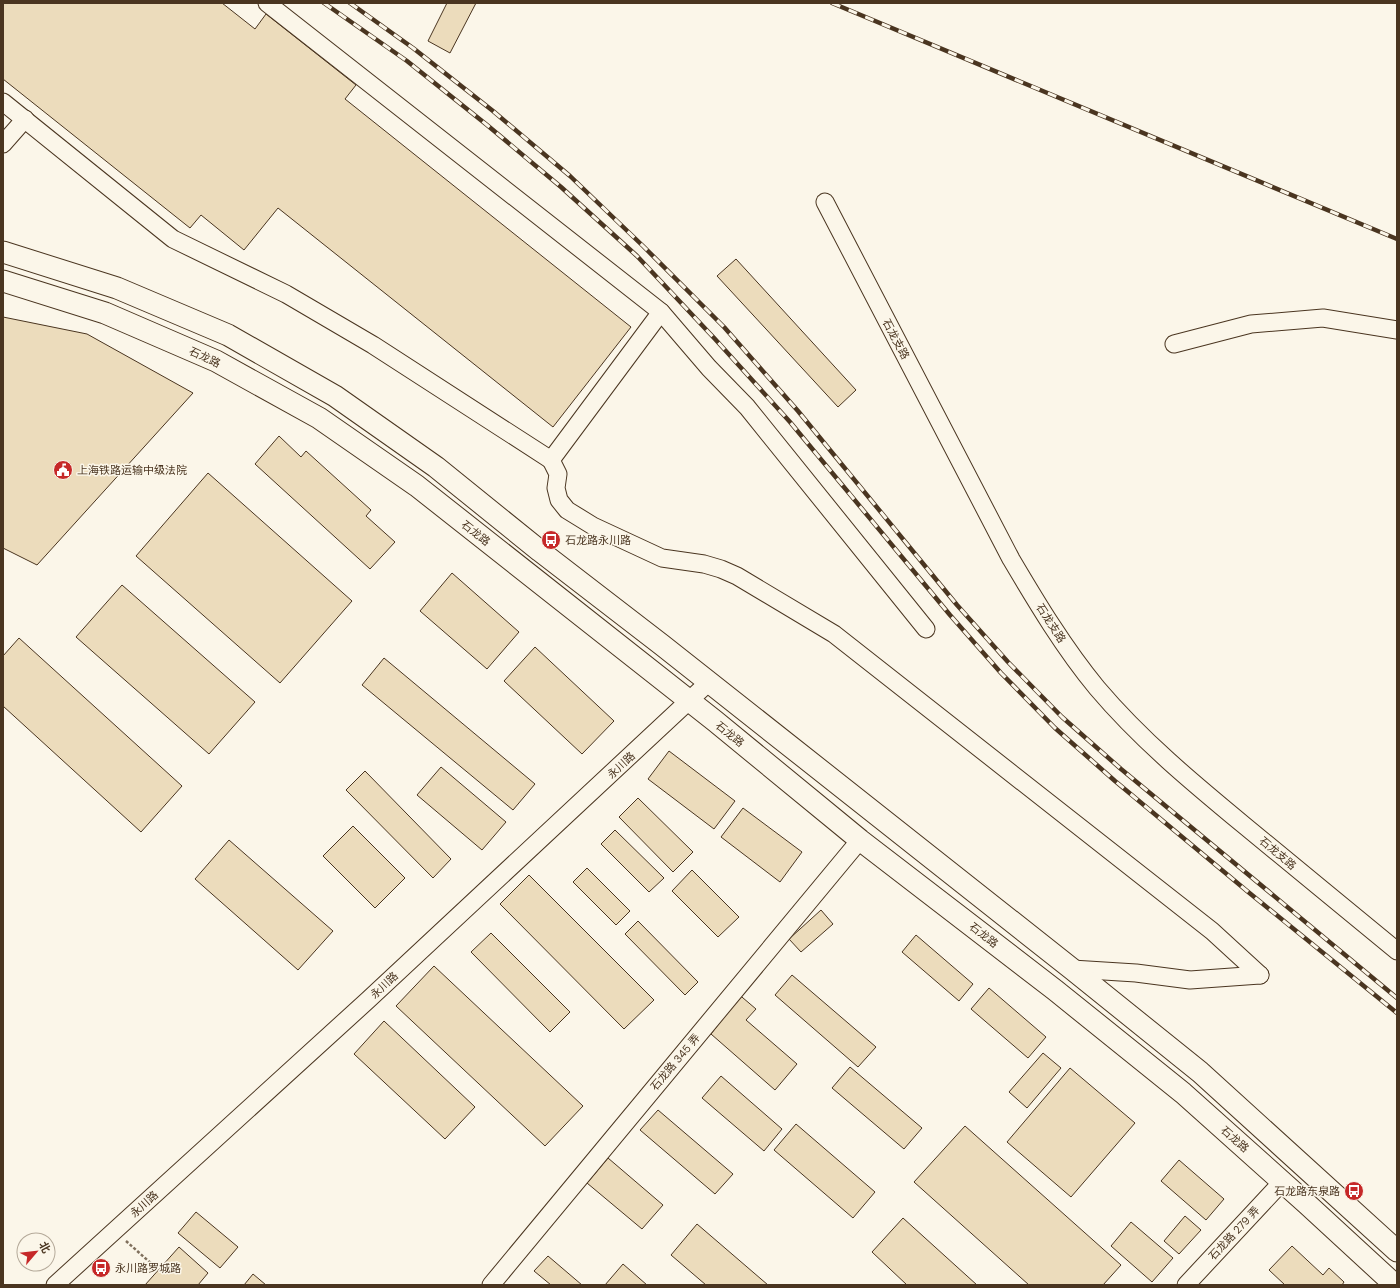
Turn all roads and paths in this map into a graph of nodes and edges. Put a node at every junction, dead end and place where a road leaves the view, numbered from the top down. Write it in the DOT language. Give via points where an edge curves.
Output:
graph roads {
  1 [pos="267,3"];
  2 [pos="3,102"];
  3 [pos="25,119"];
  4 [pos="3,144"];
  5 [pos="825,202"];
  6 [pos="3,252"];
  7 [pos="3,282"];
  8 [pos="661,312"];
  9 [pos="1397,330"];
  10 [pos="1174,344"];
  11 [pos="551,460"];
  12 [pos="926,628"];
  13 [pos="709,682"];
  14 [pos="689,701"];
  15 [pos="860,840"];
  16 [pos="1397,951"];
  17 [pos="1072,969"];
  18 [pos="1283,1181"];
  19 [pos="114,1231"];
  20 [pos="1397,1251"];
  21 [pos="154,1266"];
  22 [pos="55,1285"];
  23 [pos="491,1285"];
  24 [pos="1186,1285"];
  25 [pos="1395,1285"];
  1 -- 8 [label="street"];
  2 -- 3 [label="street"];
  3 -- 4 [label="street"];
  3 -- 11 [label="street" via="173,239 286,294 373,345"];
  5 -- 16 [label="street, 石龙支路" via="1011,559 1067,648 1097,687 1156,749"];
  6 -- 13 [label="main road" via="117,288 228,335 335,396 436,467"];
  7 -- 14 [label="main road, 石龙路" via="105,313 216,361 319,418 417,486"];
  8 -- 11 [label="street"];
  8 -- 12 [label="street" via="747,407"];
  9 -- 10 [label="street" via="1323,318 1251,324"];
  11 -- 17 [label="street" via="558,474 556,488 559,500 567,510 593,526 662,558 704,564 737,576 834,634 1205,926 1260,976 1190,980"];
  13 -- 14 [label="street, 永川路"];
  13 -- 17 [label="main road"];
  14 -- 15 [label="main road, 石龙路"];
  14 -- 19 [label="street, 永川路" via="368,1000"];
  15 -- 18 [label="main road, 石龙路" via="1056,990 1183,1093"];
  15 -- 23 [label="street, 石龙路 345 弄"];
  17 -- 20 [label="main road" via="1200,1072"];
  18 -- 24 [label="street, 石龙路 279 弄"];
  18 -- 25 [label="main road, 石龙路"];
  19 -- 21 [label="path"];
  19 -- 22 [label="street, 永川路"];
}
